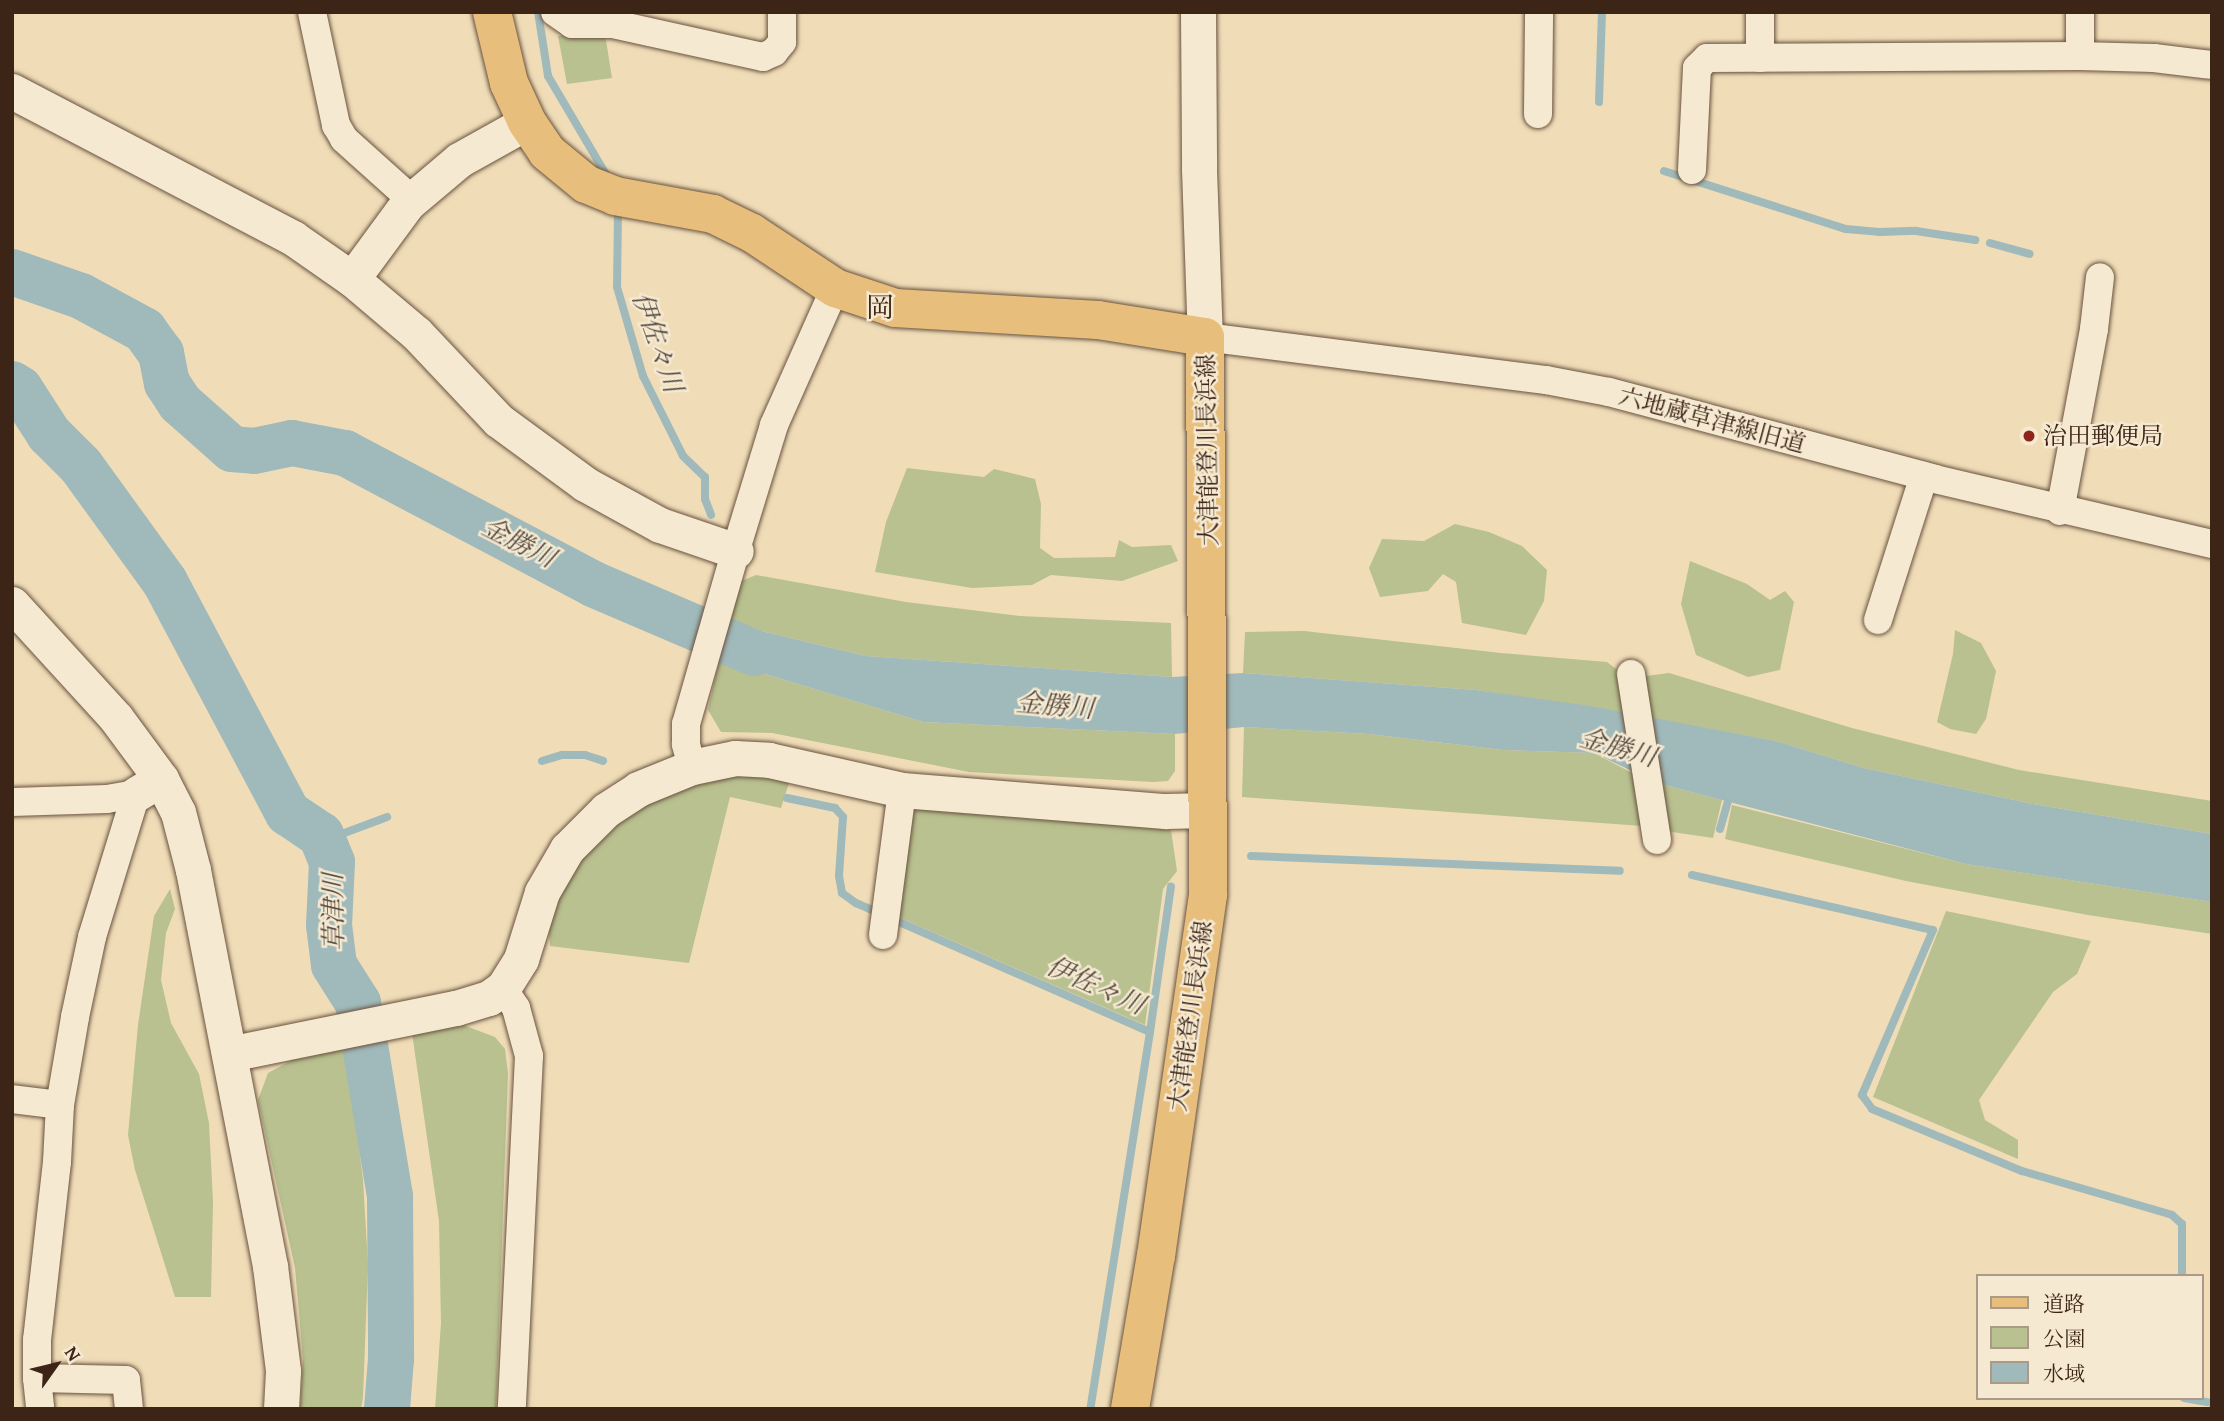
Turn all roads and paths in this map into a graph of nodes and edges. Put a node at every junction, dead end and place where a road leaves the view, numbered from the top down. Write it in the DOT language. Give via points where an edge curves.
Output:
graph roads {
  1 [pos="312,12"];
  2 [pos="492,12"];
  3 [pos="555,12"];
  4 [pos="782,12"];
  5 [pos="1198,12"];
  6 [pos="1539,12"];
  7 [pos="1760,12"];
  8 [pos="2080,12"];
  9 [pos="2080,57"];
  10 [pos="1760,58"];
  11 [pos="2212,65"];
  12 [pos="12,91"];
  13 [pos="1538,114"];
  14 [pos="527,122"];
  15 [pos="1692,170"];
  16 [pos="412,200"];
  17 [pos="2100,277"];
  18 [pos="352,279"];
  19 [pos="835,288"];
  20 [pos="1205,337"];
  21 [pos="1924,476"];
  22 [pos="2060,511"];
  23 [pos="2212,544"];
  24 [pos="734,557"];
  25 [pos="12,604"];
  26 [pos="1878,620"];
  27 [pos="1631,674"];
  28 [pos="692,766"];
  29 [pos="148,786"];
  30 [pos="902,790"];
  31 [pos="1208,792"];
  32 [pos="12,802"];
  33 [pos="1655,833"];
  34 [pos="883,935"];
  35 [pos="503,988"];
  36 [pos="229,1054"];
  37 [pos="12,1100"];
  38 [pos="60,1105"];
  39 [pos="37,1378"];
  40 [pos="40,1409"];
  41 [pos="129,1409"];
  42 [pos="281,1409"];
  43 [pos="512,1409"];
  44 [pos="1130,1409"];
  1 -- 16 [label="street" via="336,125 344,139"];
  2 -- 14 [label="main road, 大津能登川長浜線" via="509,83"];
  3 -- 4 [label="street" via="572,23 613,24 763,57 782,42"];
  5 -- 20 [label="street"];
  6 -- 13 [label="street"];
  7 -- 10 [label="street"];
  8 -- 9 [label="street"];
  9 -- 10 [label="street"];
  9 -- 11 [label="street"];
  10 -- 15 [label="street" via="1707,58 1697,68"];
  12 -- 18 [label="street" via="293,238"];
  14 -- 16 [label="street" via="459,160"];
  14 -- 19 [label="main road, 大津能登川長浜線" via="547,152 586,184 615,196 734,222"];
  16 -- 18 [label="street"];
  17 -- 22 [label="street"];
  18 -- 24 [label="street" via="416,334 498,420 585,484 660,525"];
  19 -- 20 [label="main road, 大津能登川長浜線" via="895,308 1098,320"];
  19 -- 24 [label="street" via="774,425"];
  20 -- 21 [label="street, 六地蔵草津線旧道" via="1582,387"];
  20 -- 31 [label="main road, 大津能登川長浜線"];
  21 -- 22 [label="street, 六地蔵草津線旧道"];
  21 -- 26 [label="street"];
  22 -- 23 [label="street, 六地蔵草津線旧道"];
  24 -- 28 [label="street" via="690,705 686,744"];
  25 -- 29 [label="street" via="116,718"];
  27 -- 33 [label="street"];
  28 -- 30 [label="street" via="735,758 769,760"];
  28 -- 35 [label="street" via="627,796 567,849 542,892 521,959"];
  29 -- 32 [label="street" via="107,799"];
  29 -- 36 [label="street" via="178,813"];
  29 -- 38 [label="street" via="92,937"];
  30 -- 31 [label="street" via="1165,811"];
  30 -- 34 [label="street"];
  31 -- 44 [label="main road, 大津能登川長浜線" via="1206,909"];
  35 -- 36 [label="street" via="489,998 456,1008"];
  35 -- 43 [label="street" via="516,1008 529,1056"];
  36 -- 42 [label="street" via="270,1266 283,1371"];
  37 -- 38 [label="street"];
  38 -- 39 [label="street"];
  39 -- 40 [label="street"];
  39 -- 41 [label="street" via="126,1380"];
}
